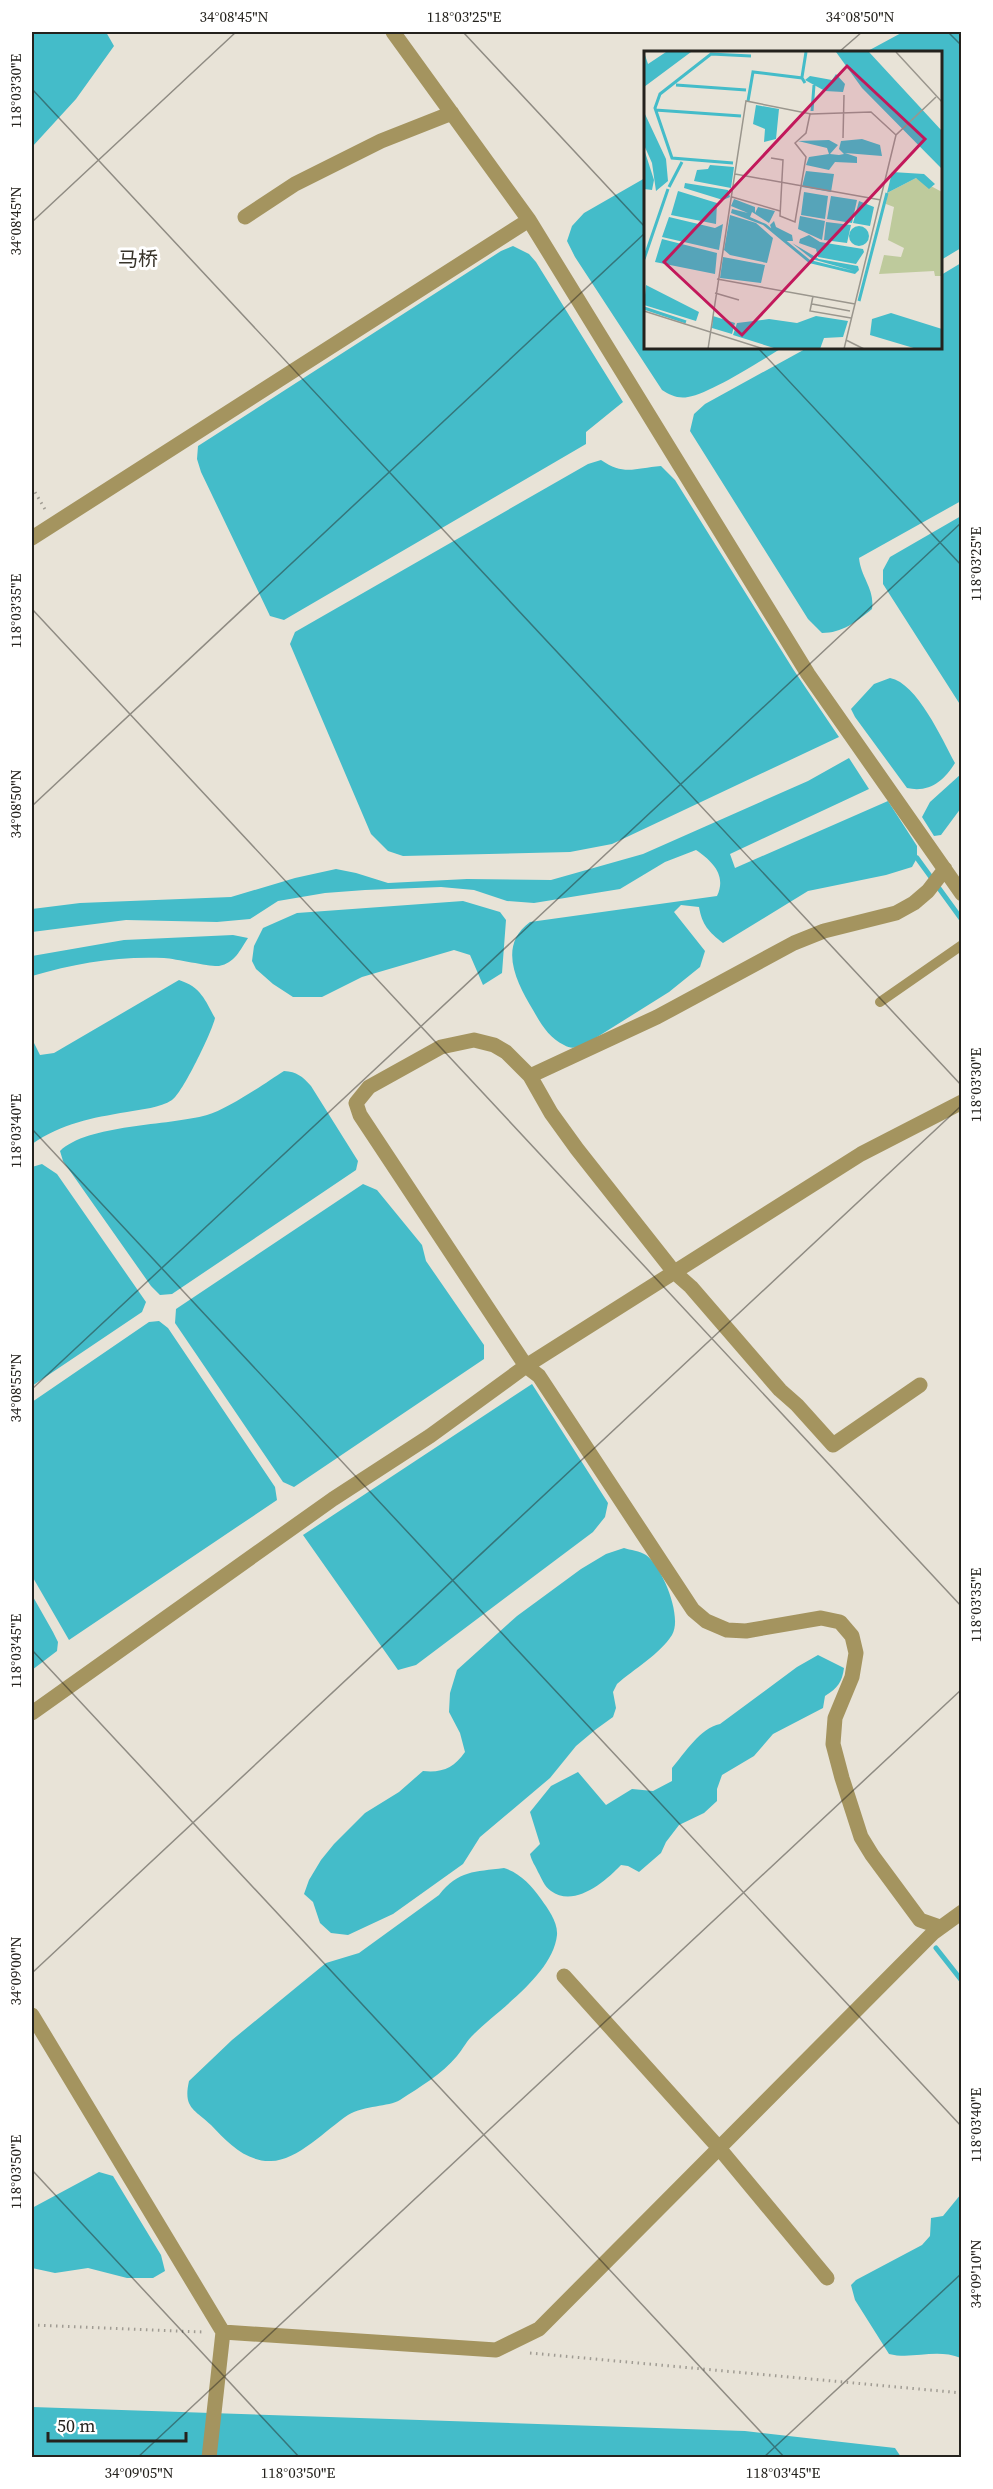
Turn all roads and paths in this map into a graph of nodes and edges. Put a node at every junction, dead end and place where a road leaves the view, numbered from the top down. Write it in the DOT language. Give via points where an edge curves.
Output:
graph roads {
  1 [pos="393,32"];
  2 [pos="452,113"];
  3 [pos="245,217"];
  4 [pos="529,220"];
  5 [pos="32,487"];
  6 [pos="53,524"];
  7 [pos="32,538"];
  8 [pos="945,870"];
  9 [pos="962,894"];
  10 [pos="962,945"];
  11 [pos="880,1002"];
  12 [pos="530,1076"];
  13 [pos="962,1102"];
  14 [pos="674,1272"];
  15 [pos="526,1366"];
  16 [pos="920,1385"];
  17 [pos="32,1713"];
  18 [pos="962,1912"];
  19 [pos="940,1927"];
  20 [pos="564,1976"];
  21 [pos="32,2015"];
  22 [pos="719,2148"];
  23 [pos="826,2278"];
  24 [pos="32,2325"];
  25 [pos="223,2332"];
  26 [pos="496,2350"];
  27 [pos="962,2393"];
  28 [pos="209,2457"];
  1 -- 2 [label="street"];
  2 -- 3 [label="street" via="362,150 295,184"];
  2 -- 4 [label="street"];
  4 -- 6 [label="street"];
  4 -- 8 [label="street" via="808,674"];
  5 -- 6 [label="path"];
  6 -- 7 [label="street"];
  8 -- 9 [label="street"];
  8 -- 12 [label="street" via="928,891 896,913 824,931 794,943 657,1017"];
  10 -- 11 [label="lane"];
  12 -- 14 [label="street" via="577,1149"];
  12 -- 15 [label="street" via="506,1052 474,1040 441,1047 369,1087 356,1103 360,1115"];
  13 -- 14 [label="street" via="861,1154"];
  14 -- 15 [label="street"];
  14 -- 16 [label="street" via="833,1445"];
  15 -- 17 [label="street"];
  15 -- 19 [label="street" via="539,1376 693,1610 706,1621 727,1630 746,1631 821,1618 840,1622 852,1636 856,1653 852,1677 835,1718 833,1744 842,1778 861,1837 872,1855 920,1920"];
  18 -- 19 [label="street"];
  19 -- 22 [label="street"];
  20 -- 22 [label="street"];
  21 -- 25 [label="street"];
  22 -- 23 [label="street"];
  22 -- 26 [label="street" via="539,2330"];
  24 -- 25 [label="path"];
  25 -- 26 [label="street"];
  25 -- 28 [label="street"];
  26 -- 27 [label="path"];
}
